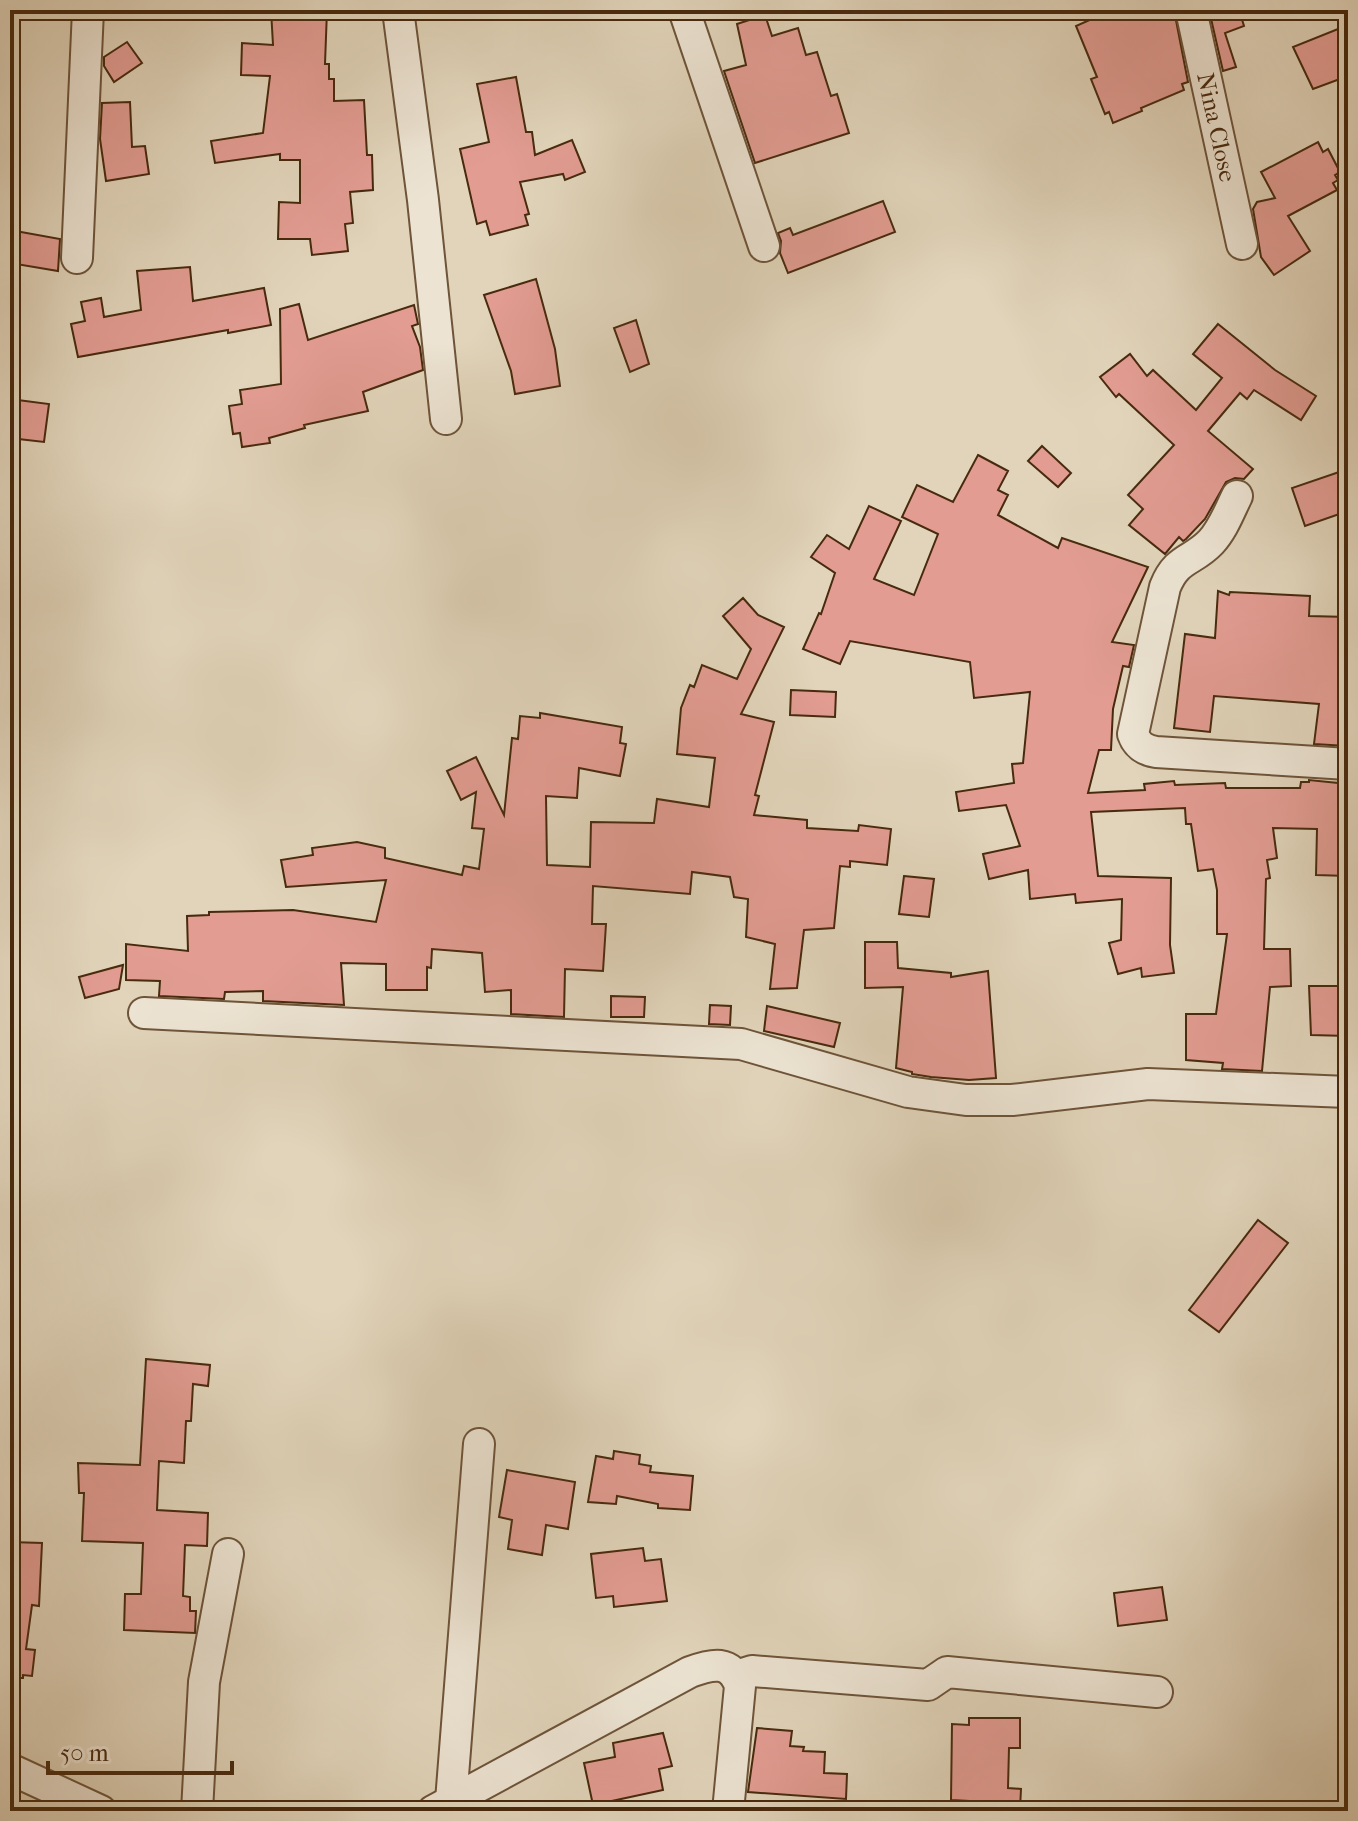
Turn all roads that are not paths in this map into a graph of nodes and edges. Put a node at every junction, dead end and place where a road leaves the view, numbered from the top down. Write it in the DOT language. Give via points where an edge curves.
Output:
graph roads {
  1 [pos="88,10"];
  2 [pos="398,10"];
  3 [pos="684,10"];
  4 [pos="1191,10"];
  5 [pos="1242,244"];
  6 [pos="764,246"];
  7 [pos="77,258"];
  8 [pos="446,419"];
  9 [pos="1237,496"];
  10 [pos="1348,764"];
  11 [pos="144,1013"];
  12 [pos="1348,1092"];
  13 [pos="479,1444"];
  14 [pos="228,1554"];
  15 [pos="736,1676"];
  16 [pos="1157,1692"];
  17 [pos="10,1769"];
  18 [pos="442,1806"];
  19 [pos="101,1811"];
  20 [pos="197,1811"];
  21 [pos="728,1811"];
  1 -- 7 [label="street"];
  2 -- 8 [label="street"];
  3 -- 6 [label="street"];
  4 -- 5 [label="street, Nina Close"];
  9 -- 10 [label="street" via="1210,544 1171,571 1133,734 1141,747 1156,752"];
  11 -- 12 [label="street" via="741,1044 908,1092 966,1100 1012,1100 1148,1084"];
  13 -- 18 [label="street"];
  14 -- 20 [label="street" via="204,1682"];
  15 -- 16 [label="street" via="752,1671 928,1685 947,1672"];
  15 -- 18 [label="street" via="729,1667 716,1664 690,1672"];
  15 -- 21 [label="street" via="740,1686"];
  17 -- 19 [label="street"];
}
